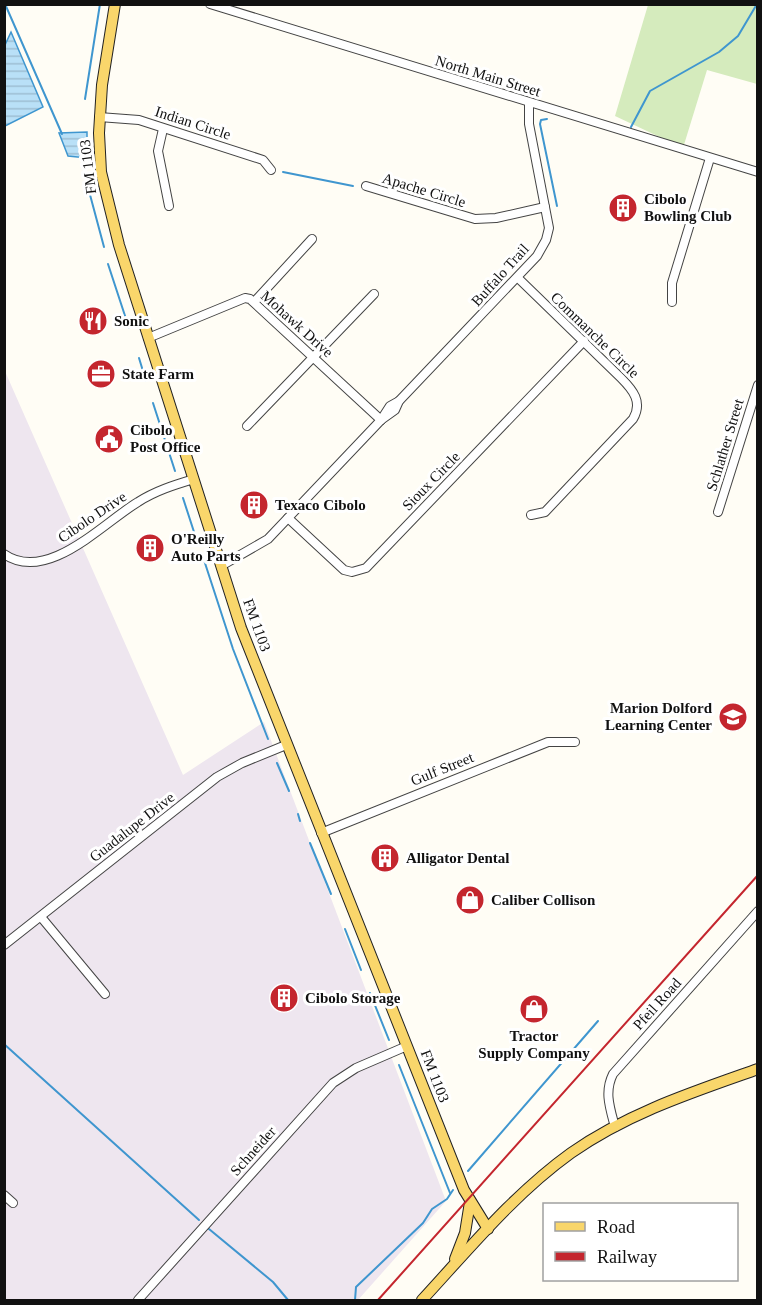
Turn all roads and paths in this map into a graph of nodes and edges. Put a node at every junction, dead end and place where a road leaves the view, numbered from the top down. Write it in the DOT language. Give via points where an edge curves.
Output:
graph roads {
  1 [pos="115,4"];
  2 [pos="210,4"];
  3 [pos="529,103"];
  4 [pos="99,117"];
  5 [pos="163,129"];
  6 [pos="710,158"];
  7 [pos="271,170"];
  8 [pos="758,172"];
  9 [pos="366,186"];
  10 [pos="170,206"];
  11 [pos="545,207"];
  12 [pos="312,238"];
  13 [pos="518,278"];
  14 [pos="374,294"];
  15 [pos="255,301"];
  16 [pos="672,302"];
  17 [pos="148,338"];
  18 [pos="584,341"];
  19 [pos="314,357"];
  20 [pos="758,385"];
  21 [pos="381,420"];
  22 [pos="247,426"];
  23 [pos="194,479"];
  24 [pos="718,512"];
  25 [pos="531,515"];
  26 [pos="288,518"];
  27 [pos="4,554"];
  28 [pos="221,566"];
  29 [pos="575,742"];
  30 [pos="286,745"];
  31 [pos="321,833"];
  32 [pos="758,911"];
  33 [pos="41,917"];
  34 [pos="4,945"];
  35 [pos="105,994"];
  36 [pos="407,1046"];
  37 [pos="758,1069"];
  38 [pos="615,1127"];
  39 [pos="4,1195"];
  40 [pos="470,1202"];
  41 [pos="13,1203"];
  42 [pos="488,1229"];
  43 [pos="450,1270"];
  44 [pos="138,1300"];
  45 [pos="422,1300"];
  1 -- 4 [label="main road, FM 1103 / FM 1103"];
  2 -- 3 [label="street, North Main Street"];
  3 -- 6 [label="street, North Main Street"];
  3 -- 11 [label="street, Buffalo Trail" via="529,124"];
  4 -- 5 [label="street, Indian Circle" via="127,118"];
  4 -- 17 [label="main road, FM 1103 / FM 1103" via="101,172 109,211"];
  5 -- 7 [label="street, Indian Circle" via="263,160"];
  5 -- 10 [label="street" via="158,152"];
  6 -- 8 [label="street, North Main Street"];
  6 -- 16 [label="street" via="672,283"];
  9 -- 11 [label="street, Apache Circle" via="475,219 496,219"];
  11 -- 13 [label="street, Buffalo Trail" via="549,228 546,240"];
  12 -- 15 [label="street"];
  13 -- 18 [label="street, Commanche Circle"];
  13 -- 21 [label="street, Buffalo Trail" via="390,415"];
  14 -- 19 [label="street"];
  15 -- 17 [label="street, Mohawk Drive" via="245,298"];
  15 -- 19 [label="street, Mohawk Drive"];
  17 -- 23 [label="main road, FM 1103 / FM 1103"];
  18 -- 25 [label="street, Commanche Circle" via="631,388 637,398 636,414 545,512"];
  18 -- 26 [label="street, Sioux Circle" via="366,568 344,570"];
  19 -- 21 [label="street, Mohawk Drive"];
  19 -- 22 [label="street"];
  20 -- 24 [label="street, Schlather Street"];
  21 -- 26 [label="street, Buffalo Trail"];
  23 -- 27 [label="street, Cibolo Drive" via="141,500 51,560 23,562"];
  23 -- 28 [label="main road, FM 1103 / FM 1103"];
  26 -- 28 [label="street, Buffalo Trail" via="260,546"];
  28 -- 30 [label="main road, FM 1103 / FM 1103"];
  29 -- 31 [label="street, Gulf Street" via="548,741"];
  30 -- 31 [label="main road, FM 1103 / FM 1103"];
  30 -- 33 [label="street, Guadalupe Drive" via="218,777"];
  31 -- 36 [label="main road, FM 1103 / FM 1103"];
  32 -- 38 [label="street, Pfeil Road" via="613,1074 607,1096"];
  33 -- 34 [label="street, Guadalupe Drive"];
  33 -- 35 [label="street"];
  36 -- 40 [label="main road, FM 1103 / FM 1103"];
  36 -- 44 [label="street, Schneider" via="356,1068 333,1083"];
  37 -- 38 [label="main road" via="653,1107"];
  38 -- 42 [label="main road" via="549,1170"];
  39 -- 41 [label="street"];
  40 -- 42 [label="main road, FM 1103 / FM 1103"];
  40 -- 43 [label="main road" via="462,1242"];
  42 -- 43 [label="main road"];
  43 -- 45 [label="main road"];
}
